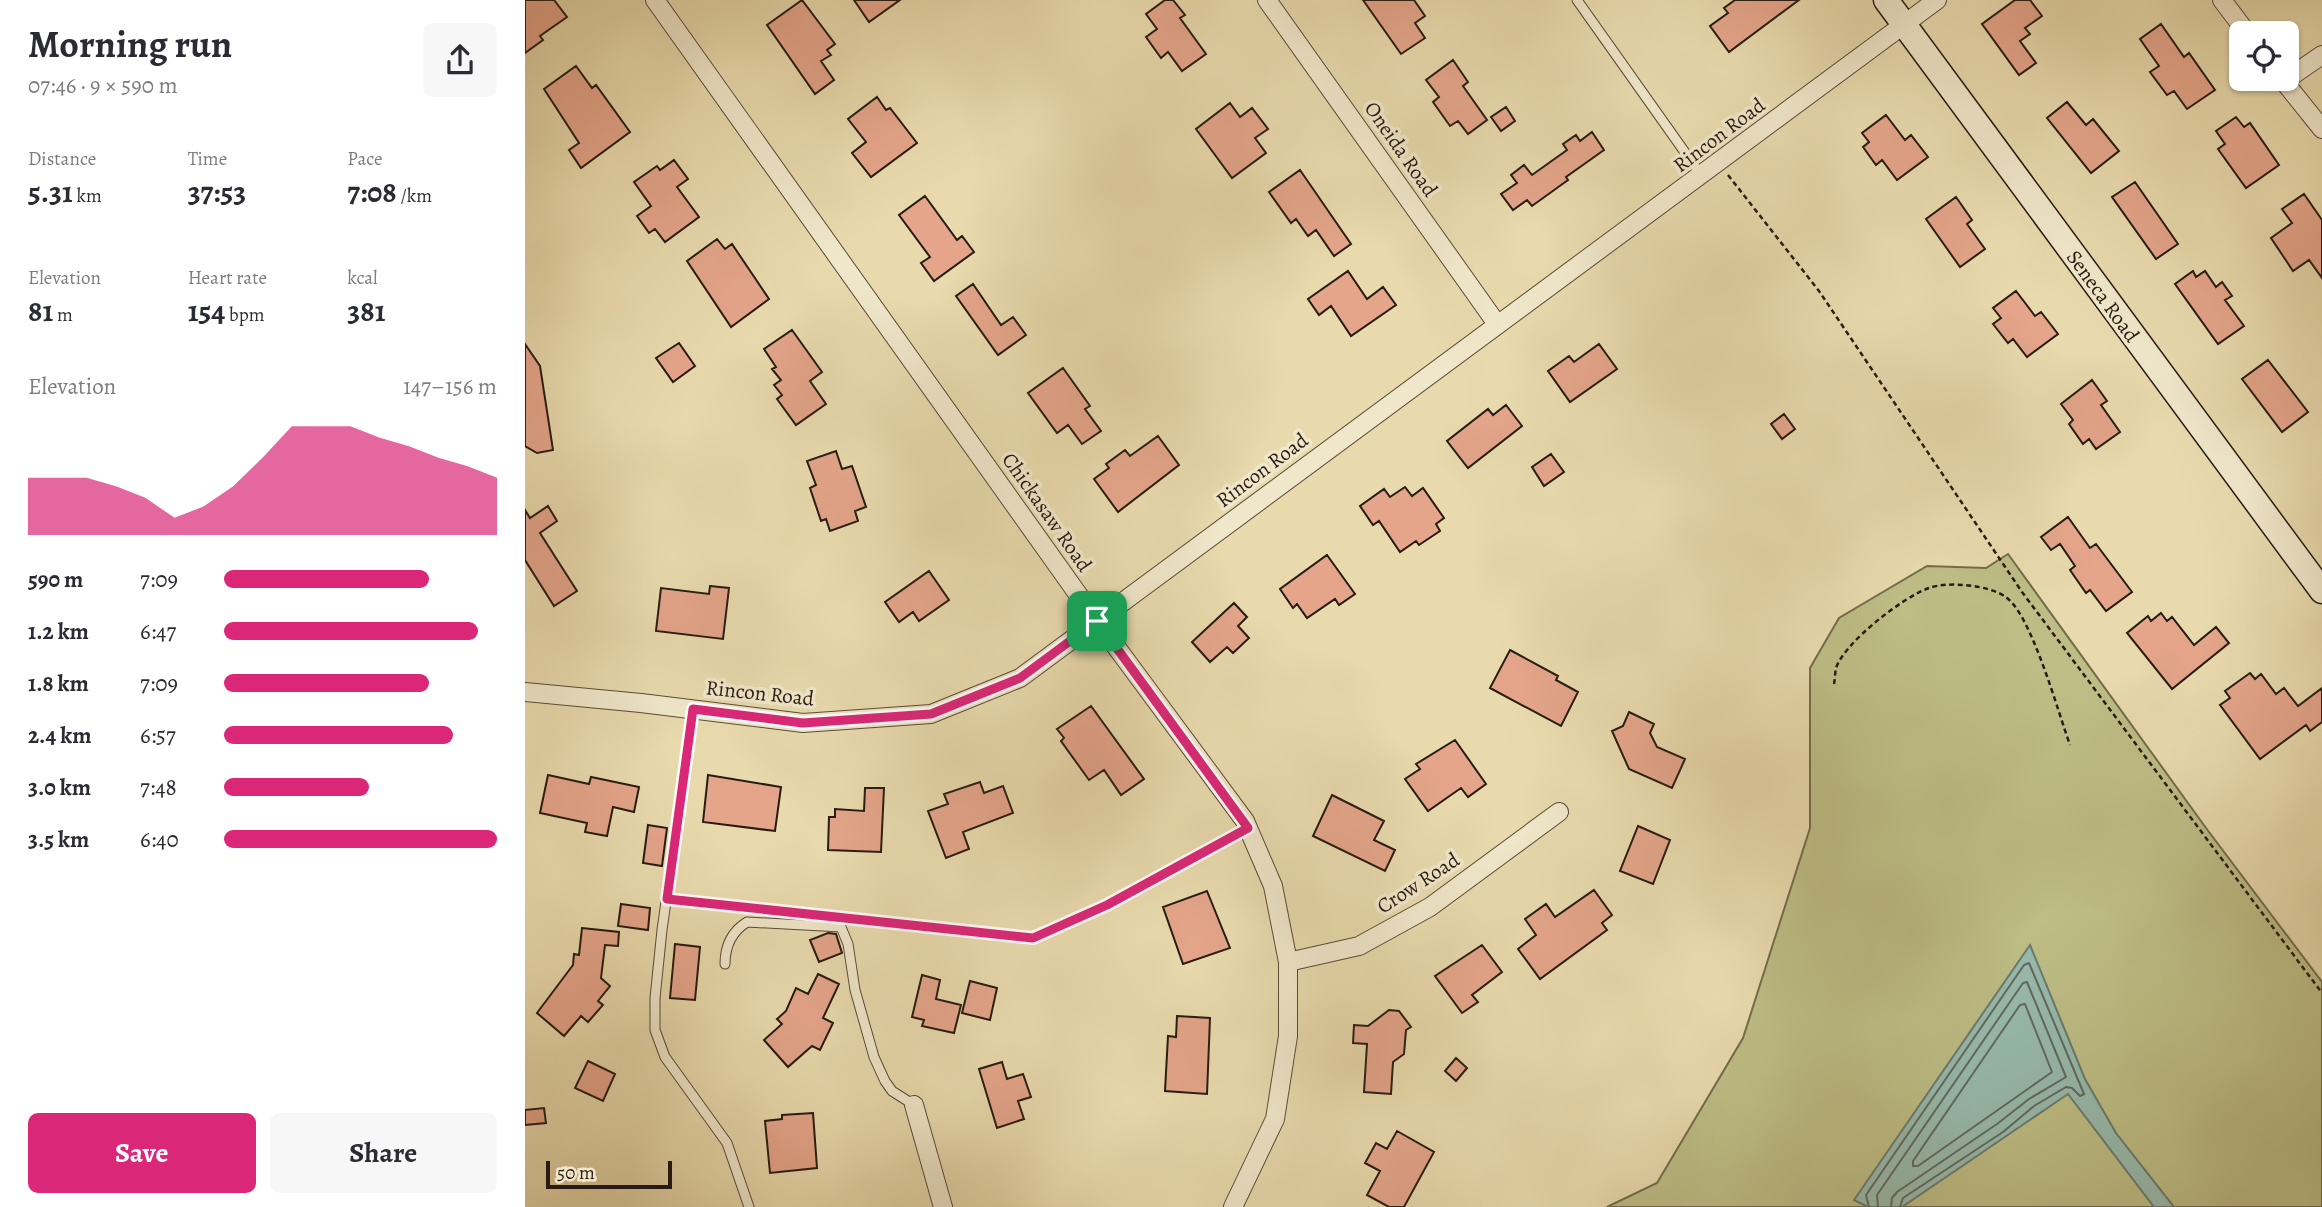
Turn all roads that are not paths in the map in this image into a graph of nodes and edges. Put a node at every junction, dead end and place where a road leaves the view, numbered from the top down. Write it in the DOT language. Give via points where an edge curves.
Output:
graph roads {
  1 [pos="655,0"];
  2 [pos="1268,0"];
  3 [pos="1577,0"];
  4 [pos="1886,0"];
  5 [pos="1937,0"];
  6 [pos="2222,0"];
  7 [pos="2238,21"];
  8 [pos="1903,25"];
  9 [pos="2322,55"];
  10 [pos="2299,70"];
  11 [pos="2292,91"];
  12 [pos="2322,129"];
  13 [pos="1702,176"];
  14 [pos="1497,324"];
  15 [pos="2322,591"];
  16 [pos="1097,621"];
  17 [pos="525,692"];
  18 [pos="693,709"];
  19 [pos="1559,812"];
  20 [pos="1248,828"];
  21 [pos="667,899"];
  22 [pos="1288,962"];
  23 [pos="725,964"];
  24 [pos="914,1105"];
  25 [pos="749,1207"];
  26 [pos="943,1207"];
  27 [pos="1233,1207"];
  1 -- 16 [label="street, Chickasaw Road"];
  2 -- 14 [label="street, Oneida Road"];
  3 -- 13 [label="lane"];
  4 -- 8 [label="street, Seneca Road"];
  5 -- 8 [label="street, Rincon Road"];
  6 -- 7 [label="street"];
  8 -- 13 [label="street, Rincon Road"];
  8 -- 15 [label="street, Seneca Road"];
  9 -- 10 [label="street"];
  11 -- 12 [label="street"];
  13 -- 14 [label="street, Rincon Road"];
  14 -- 16 [label="street, Rincon Road"];
  16 -- 18 [label="street, Rincon Road" via="1020,678 931,714 803,723"];
  16 -- 20 [label="street, Chickasaw Road"];
  17 -- 18 [label="street, Rincon Road"];
  18 -- 21 [label="lane"];
  19 -- 22 [label="street, Crow Road" via="1430,907 1359,946"];
  20 -- 21 [label="lane" via="1107,905 1033,938"];
  20 -- 22 [label="street, Chickasaw Road" via="1273,886"];
  21 -- 25 [label="lane" via="655,998 657,1041 727,1143"];
  22 -- 27 [label="street, Chickasaw Road" via="1288,1036 1275,1119"];
  23 -- 24 [label="lane" via="730,939 747,922 841,927 874,1057 892,1091"];
  24 -- 26 [label="street"];
}
